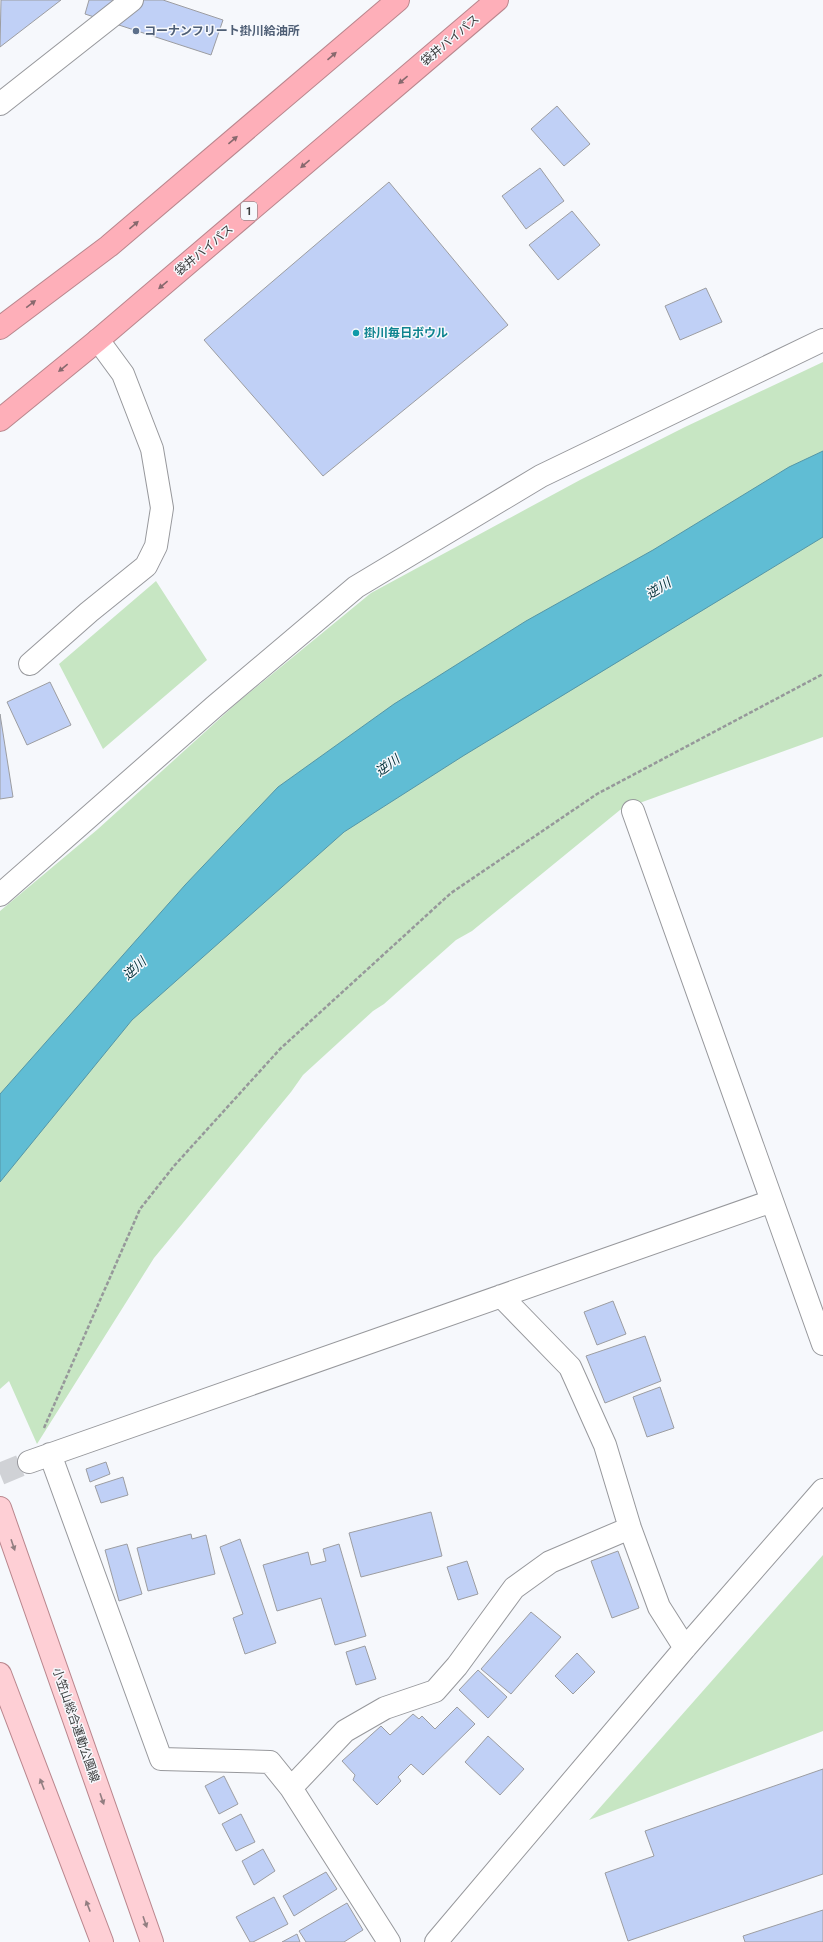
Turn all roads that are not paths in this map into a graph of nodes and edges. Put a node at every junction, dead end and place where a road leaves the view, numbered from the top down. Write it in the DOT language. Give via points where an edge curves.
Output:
graph roads {
  1 [pos="132,0"];
  2 [pos="398,0"];
  3 [pos="497,0"];
  4 [pos="0,104"];
  5 [pos="0,328"];
  6 [pos="98,340"];
  7 [pos="823,340"];
  8 [pos="0,420"];
  9 [pos="30,664"];
  10 [pos="632,811"];
  11 [pos="0,895"];
  12 [pos="772,1201"];
  13 [pos="501,1296"];
  14 [pos="823,1344"];
  15 [pos="50,1454"];
  16 [pos="29,1462"];
  17 [pos="823,1490"];
  18 [pos="0,1508"];
  19 [pos="630,1528"];
  20 [pos="685,1648"];
  21 [pos="0,1674"];
  22 [pos="291,1788"];
  23 [pos="102,1942"];
  24 [pos="152,1942"];
  25 [pos="389,1942"];
  26 [pos="436,1942"];
  1 -- 4 [label="street"];
  5 -- 2 [label="highway, one-way" via="109,246"];
  3 -- 6 [label="highway, 袋井バイパス / 1, one-way"];
  6 -- 8 [label="highway, 袋井バイパス / 1, one-way"];
  6 -- 9 [label="street" via="123,374 152,449 162,508 156,546 146,566"];
  7 -- 11 [label="street" via="541,476 356,587 215,706"];
  10 -- 12 [label="street"];
  12 -- 13 [label="street"];
  12 -- 14 [label="street"];
  13 -- 15 [label="street"];
  13 -- 19 [label="street" via="570,1367 605,1445"];
  15 -- 16 [label="street"];
  15 -- 22 [label="street" via="161,1759 270,1762"];
  17 -- 20 [label="street"];
  18 -- 24 [label="main road, 小笠山総合運動公園線, one-way"];
  19 -- 20 [label="street" via="659,1607"];
  19 -- 22 [label="street" via="550,1562 514,1588 457,1666 435,1691 385,1708 345,1732"];
  20 -- 26 [label="street"];
  23 -- 21 [label="main road, one-way"];
  22 -- 25 [label="street"];
}
